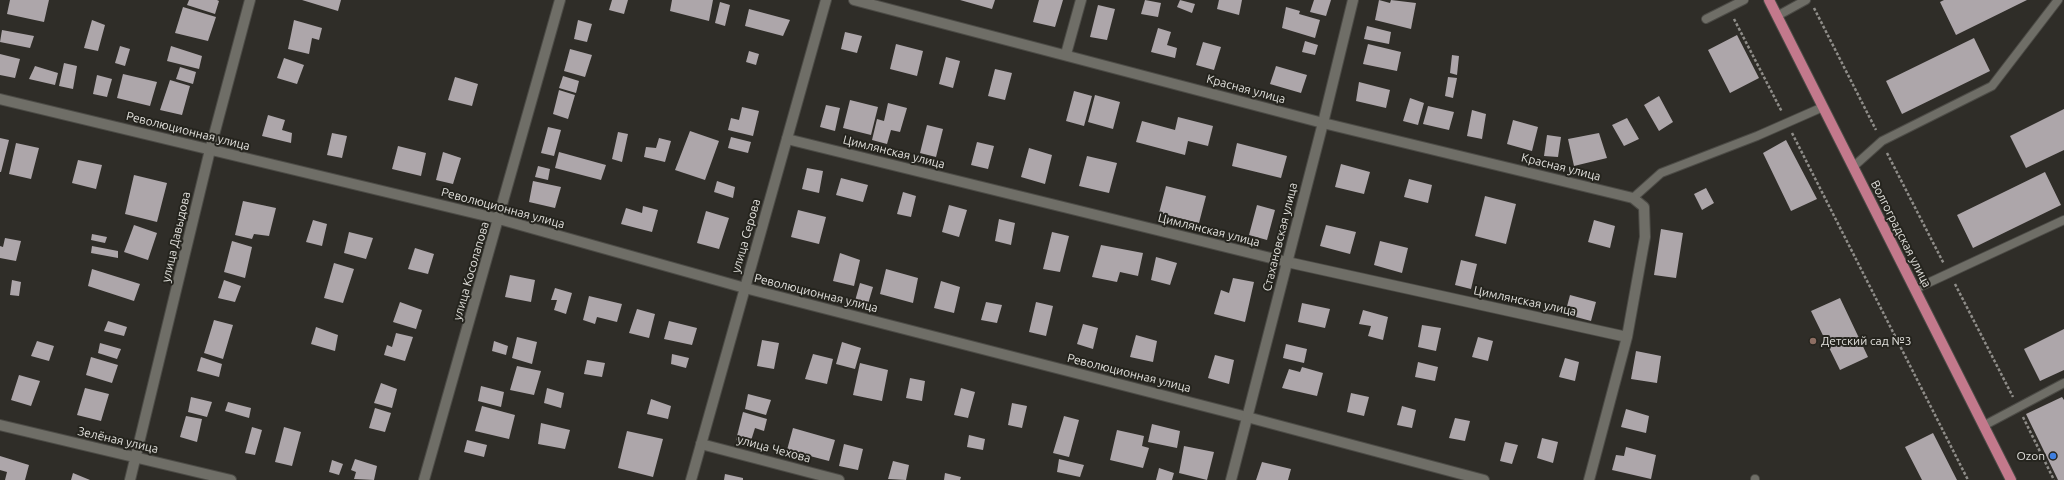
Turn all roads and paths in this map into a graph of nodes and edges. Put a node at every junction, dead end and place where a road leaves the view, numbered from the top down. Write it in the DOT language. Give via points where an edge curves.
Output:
graph roads {
  1 [pos="250,0"];
  2 [pos="560,0"];
  3 [pos="826,0"];
  4 [pos="854,0"];
  5 [pos="1081,0"];
  6 [pos="1353,0"];
  7 [pos="1744,0"];
  8 [pos="1769,0"];
  9 [pos="1806,0"];
  10 [pos="2058,0"];
  11 [pos="1813,6"];
  12 [pos="1728,8"];
  13 [pos="1777,16"];
  14 [pos="1706,19"];
  15 [pos="1066,54"];
  16 [pos="0,99"];
  17 [pos="1823,107"];
  18 [pos="1323,123"];
  19 [pos="1787,123"];
  20 [pos="787,139"];
  21 [pos="1882,141"];
  22 [pos="210,150"];
  23 [pos="1853,167"];
  24 [pos="1633,198"];
  25 [pos="499,219"];
  26 [pos="2064,220"];
  27 [pos="1287,262"];
  28 [pos="1949,274"];
  29 [pos="745,288"];
  30 [pos="1915,289"];
  31 [pos="1627,337"];
  32 [pos="2064,383"];
  33 [pos="2018,407"];
  34 [pos="1247,417"];
  35 [pos="0,425"];
  36 [pos="1983,426"];
  37 [pos="701,444"];
  38 [pos="136,457"];
  39 [pos="130,480"];
  40 [pos="231,480"];
  41 [pos="424,480"];
  42 [pos="691,480"];
  43 [pos="839,480"];
  44 [pos="1231,480"];
  45 [pos="1484,480"];
  46 [pos="1589,480"];
  47 [pos="1968,480"];
  48 [pos="2011,480"];
  49 [pos="2054,480"];
  1 -- 22 [label="street, улица Давыдова"];
  2 -- 25 [label="street, улица Косолапова"];
  3 -- 20 [label="street, улица Серова"];
  4 -- 15 [label="street, Красная улица"];
  5 -- 15 [label="street"];
  6 -- 18 [label="street, Стахановская улица"];
  7 -- 12 [label="lane"];
  8 -- 13 [label="main road, Волгоградская улица"];
  9 -- 13 [label="lane"];
  10 -- 21 [label="lane" via="1992,86"];
  11 -- 21 [label="path"];
  12 -- 14 [label="lane"];
  12 -- 19 [label="path"];
  13 -- 17 [label="main road, Волгоградская улица"];
  15 -- 18 [label="street, Красная улица"];
  16 -- 22 [label="street, Революционная улица"];
  17 -- 19 [label="lane"];
  17 -- 23 [label="main road, Волгоградская улица"];
  18 -- 24 [label="street, Красная улица"];
  18 -- 27 [label="street, Стахановская улица"];
  19 -- 24 [label="lane" via="1661,173"];
  19 -- 47 [label="path"];
  20 -- 27 [label="street, Цимлянская улица"];
  20 -- 29 [label="street, улица Серова"];
  21 -- 23 [label="lane"];
  21 -- 28 [label="path"];
  22 -- 25 [label="street, Революционная улица"];
  22 -- 38 [label="street, улица Давыдова"];
  23 -- 30 [label="main road, Волгоградская улица"];
  24 -- 31 [label="street" via="1644,207 1645,237"];
  25 -- 29 [label="street, Революционная улица"];
  25 -- 41 [label="street, улица Косолапова"];
  26 -- 28 [label="lane"];
  27 -- 31 [label="street, Цимлянская улица"];
  27 -- 34 [label="street, Стахановская улица"];
  28 -- 30 [label="lane"];
  28 -- 33 [label="path"];
  29 -- 34 [label="street, Революционная улица"];
  29 -- 37 [label="street, улица Серова"];
  30 -- 36 [label="main road, Волгоградская улица"];
  31 -- 46 [label="street"];
  32 -- 33 [label="lane"];
  33 -- 36 [label="lane"];
  33 -- 49 [label="path"];
  34 -- 44 [label="street, Стахановская улица"];
  34 -- 45 [label="street, Революционная улица"];
  35 -- 38 [label="street, Зелёная улица"];
  36 -- 48 [label="main road, Волгоградская улица"];
  37 -- 42 [label="street, улица Серова"];
  37 -- 43 [label="street, улица Чехова"];
  38 -- 39 [label="street, улица Давыдова"];
  38 -- 40 [label="street, Зелёная улица"];
}
